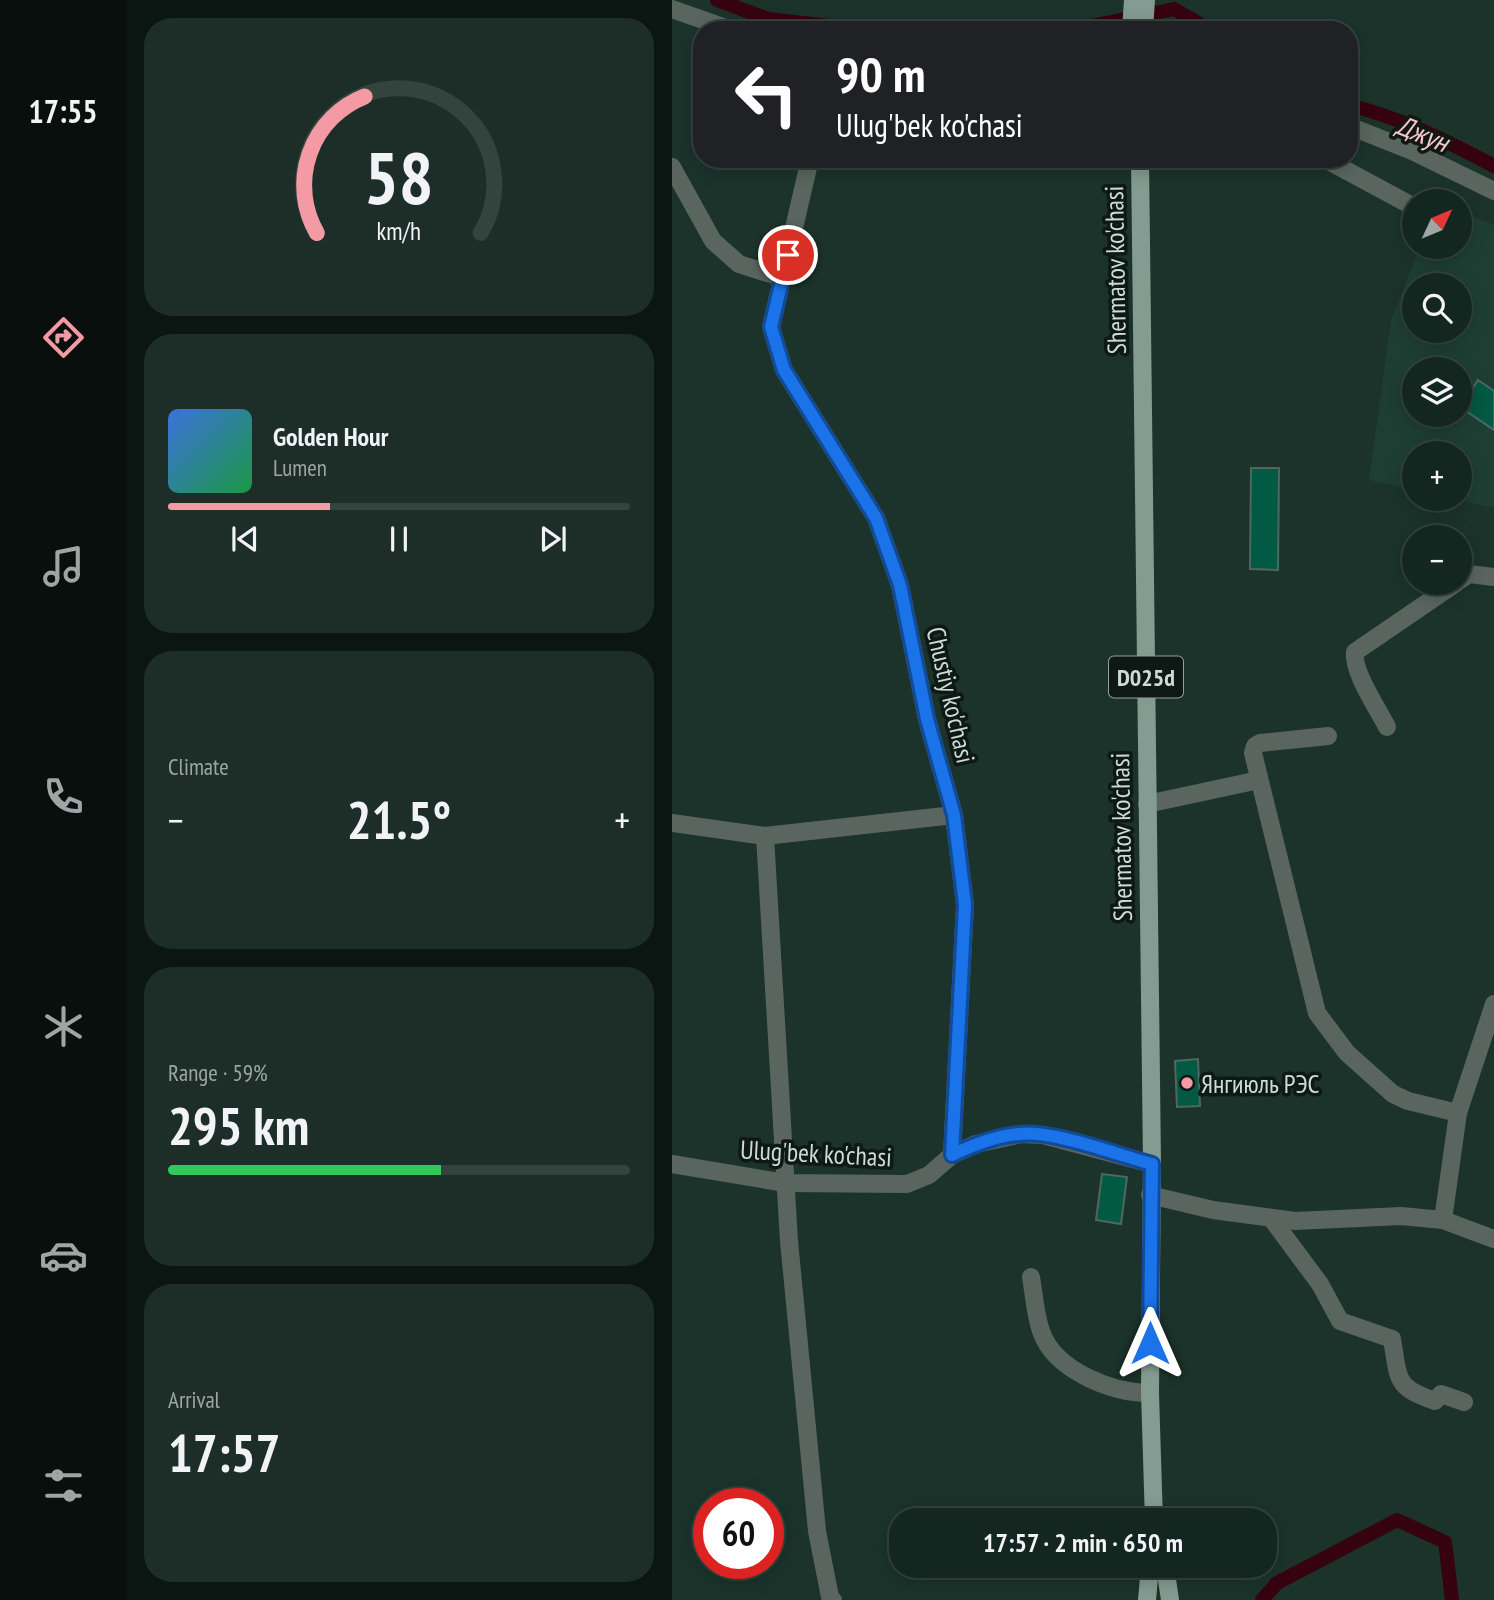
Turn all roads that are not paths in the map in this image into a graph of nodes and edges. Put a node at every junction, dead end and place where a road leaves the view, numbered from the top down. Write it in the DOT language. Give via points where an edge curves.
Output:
graph roads {
  1 [pos="1133,0"];
  2 [pos="1146,0"];
  3 [pos="672,13"];
  4 [pos="700,21"];
  5 [pos="1132,21"];
  6 [pos="1145,21"];
  7 [pos="1358,130"];
  8 [pos="672,167"];
  9 [pos="808,168"];
  10 [pos="1140,168"];
  11 [pos="1342,168"];
  12 [pos="1494,191"];
  13 [pos="1402,201"];
  14 [pos="783,278"];
  15 [pos="1472,574"];
  16 [pos="1494,577"];
  17 [pos="1438,595"];
  18 [pos="1387,727"];
  19 [pos="1328,736"];
  20 [pos="1259,780"];
  21 [pos="1147,804"];
  22 [pos="954,815"];
  23 [pos="672,824"];
  24 [pos="765,836"];
  25 [pos="1494,1003"];
  26 [pos="1458,1113"];
  27 [pos="952,1155"];
  28 [pos="672,1164"];
  29 [pos="1152,1164"];
  30 [pos="785,1183"];
  31 [pos="1150,1195"];
  32 [pos="1271,1218"];
  33 [pos="1443,1220"];
  34 [pos="1494,1239"];
  35 [pos="1031,1277"];
  36 [pos="1150,1393"];
  37 [pos="1464,1402"];
  38 [pos="1153,1508"];
  39 [pos="1149,1578"];
  40 [pos="1167,1578"];
  41 [pos="1147,1597"];
  42 [pos="1170,1597"];
  43 [pos="833,1600"];
  1 -- 5 [label="main road"];
  2 -- 6 [label="main road"];
  3 -- 4 [label="street"];
  7 -- 12 [label="street"];
  8 -- 14 [label="street" via="713,241 739,264"];
  9 -- 14 [label="street, Chustiy ko'chasi"];
  10 -- 21 [label="main road, Shermatov ko'chasi / D025d"];
  11 -- 13 [label="street"];
  14 -- 22 [label="street, Chustiy ko'chasi" via="771,327 784,370 876,518 900,585 927,719"];
  15 -- 16 [label="street"];
  17 -- 18 [label="street" via="1355,652 1362,678"];
  19 -- 20 [label="street" via="1257,744 1253,753"];
  20 -- 21 [label="street"];
  20 -- 26 [label="street" via="1317,1013 1347,1053 1393,1094"];
  21 -- 29 [label="main road, Shermatov ko'chasi / D025d"];
  22 -- 24 [label="street"];
  22 -- 27 [label="street, Chustiy ko'chasi" via="965,905"];
  23 -- 24 [label="street"];
  24 -- 30 [label="street"];
  25 -- 26 [label="street"];
  26 -- 33 [label="street"];
  27 -- 29 [label="street, Ulug'bek ko'chasi" via="1021,1133"];
  27 -- 30 [label="street, Ulug'bek ko'chasi" via="929,1175 907,1184"];
  28 -- 30 [label="street, Ulug'bek ko'chasi"];
  29 -- 31 [label="main road, Shermatov ko'chasi / D025d"];
  30 -- 43 [label="street" via="817,1531"];
  31 -- 32 [label="street"];
  31 -- 36 [label="main road, Shermatov ko'chasi / D025d"];
  32 -- 33 [label="street" via="1401,1216"];
  32 -- 37 [label="street" via="1320,1284 1340,1321 1392,1339 1399,1380 1410,1392 1435,1401 1441,1394"];
  33 -- 34 [label="street"];
  35 -- 36 [label="street" via="1041,1332 1061,1362 1097,1381"];
  36 -- 38 [label="main road, Shermatov ko'chasi / D025d"];
  39 -- 41 [label="main road"];
  40 -- 42 [label="main road"];
}
